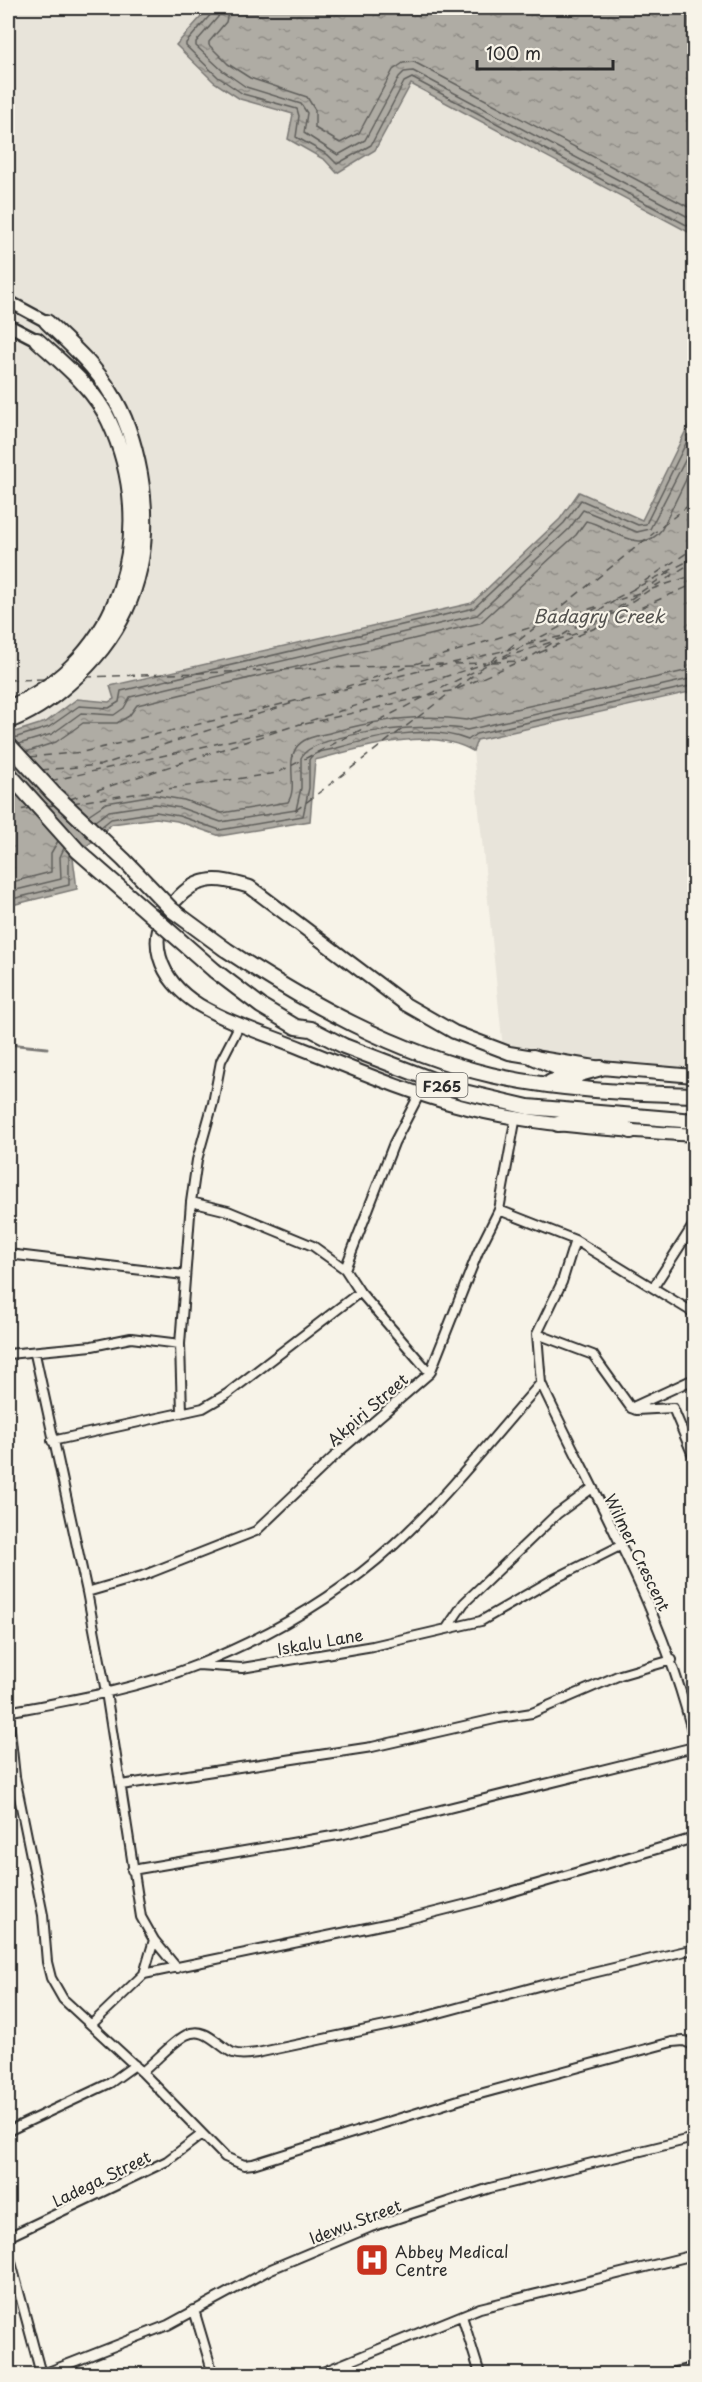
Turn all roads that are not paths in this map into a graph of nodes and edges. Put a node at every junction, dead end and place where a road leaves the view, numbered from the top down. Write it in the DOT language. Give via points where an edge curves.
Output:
graph roads {
  1 [pos="8,301"];
  2 [pos="46,322"];
  3 [pos="8,325"];
  4 [pos="37,339"];
  5 [pos="8,708"];
  6 [pos="8,720"];
  7 [pos="8,744"];
  8 [pos="8,773"];
  9 [pos="240,1024"];
  10 [pos="533,1057"];
  11 [pos="601,1068"];
  12 [pos="575,1075"];
  13 [pos="694,1076"];
  14 [pos="525,1082"];
  15 [pos="603,1091"];
  16 [pos="420,1093"];
  17 [pos="694,1095"];
  18 [pos="565,1111"];
  19 [pos="516,1116"];
  20 [pos="601,1118"];
  21 [pos="694,1120"];
  22 [pos="558,1124"];
  23 [pos="631,1124"];
  24 [pos="694,1135"];
  25 [pos="191,1202"];
  26 [pos="499,1210"];
  27 [pos="694,1224"];
  28 [pos="575,1240"];
  29 [pos="8,1254"];
  30 [pos="345,1269"];
  31 [pos="184,1275"];
  32 [pos="653,1288"];
  33 [pos="360,1292"];
  34 [pos="694,1313"];
  35 [pos="537,1334"];
  36 [pos="180,1344"];
  37 [pos="34,1353"];
  38 [pos="8,1354"];
  39 [pos="430,1373"];
  40 [pos="694,1379"];
  41 [pos="541,1383"];
  42 [pos="631,1408"];
  43 [pos="182,1412"];
  44 [pos="52,1441"];
  45 [pos="694,1458"];
  46 [pos="591,1489"];
  47 [pos="620,1546"];
  48 [pos="87,1592"];
  49 [pos="447,1628"];
  50 [pos="672,1660"];
  51 [pos="197,1665"];
  52 [pos="106,1692"];
  53 [pos="8,1712"];
  54 [pos="694,1739"];
  55 [pos="694,1747"];
  56 [pos="121,1785"];
  57 [pos="694,1838"];
  58 [pos="132,1870"];
  59 [pos="153,1940"];
  60 [pos="694,1949"];
  61 [pos="177,1968"];
  62 [pos="144,1974"];
  63 [pos="92,2024"];
  64 [pos="694,2050"];
  65 [pos="135,2065"];
  66 [pos="142,2072"];
  67 [pos="8,2131"];
  68 [pos="201,2135"];
  69 [pos="694,2138"];
  70 [pos="8,2237"];
  71 [pos="8,2252"];
  72 [pos="694,2255"];
  73 [pos="194,2310"];
  74 [pos="462,2316"];
  75 [pos="694,2369"];
  76 [pos="42,2374"];
  77 [pos="213,2374"];
  78 [pos="318,2374"];
  79 [pos="480,2374"];
  80 [pos="672,2374"];
  1 -- 2 [label="street"];
  2 -- 6 [label="highway" via="80,353 112,394 121,413 136,453 142,487 144,553 128,606 108,642 55,695 24,715"];
  3 -- 4 [label="street"];
  4 -- 5 [label="highway" via="85,386 109,420 131,500 132,549 122,585 93,641 41,690"];
  7 -- 14 [label="highway, F265, bridge" via="172,910 289,991 374,1035 433,1058"];
  8 -- 18 [label="highway, F265, bridge" via="78,851 215,971 261,1006 296,1027 311,1029 379,1061 464,1092"];
  9 -- 10 [label="main road" via="199,1005 162,968 158,950 161,917 192,885 229,881 250,887 405,1004 495,1050"];
  9 -- 16 [label="main road"];
  9 -- 25 [label="street" via="221,1061"];
  10 -- 11 [label="main road"];
  10 -- 12 [label="highway"];
  11 -- 12 [label="highway"];
  11 -- 13 [label="main road"];
  12 -- 14 [label="highway" via="551,1082"];
  12 -- 15 [label="highway"];
  14 -- 15 [label="highway, F265"];
  15 -- 17 [label="highway, F265"];
  16 -- 19 [label="main road"];
  16 -- 30 [label="street" via="394,1143"];
  18 -- 20 [label="highway"];
  18 -- 23 [label="highway, F265"];
  19 -- 22 [label="main road"];
  19 -- 26 [label="street, Akpiri Street"];
  20 -- 22 [label="highway"];
  20 -- 23 [label="highway"];
  21 -- 23 [label="highway, F265"];
  22 -- 23 [label="main road"];
  23 -- 24 [label="main road"];
  25 -- 30 [label="street" via="228,1211 313,1246"];
  25 -- 31 [label="street"];
  26 -- 28 [label="street"];
  26 -- 39 [label="street, Akpiri Street"];
  27 -- 32 [label="street"];
  28 -- 32 [label="street"];
  28 -- 35 [label="street" via="562,1282"];
  29 -- 31 [label="street"];
  30 -- 33 [label="street"];
  31 -- 36 [label="street"];
  32 -- 34 [label="street"];
  33 -- 39 [label="street"];
  33 -- 43 [label="street" via="227,1394 203,1408"];
  35 -- 41 [label="street"];
  35 -- 42 [label="street" via="593,1355"];
  36 -- 37 [label="street" via="131,1338"];
  36 -- 43 [label="street"];
  37 -- 38 [label="street"];
  37 -- 44 [label="street"];
  39 -- 48 [label="street, Akpiri Street" via="340,1450 256,1531 142,1576"];
  40 -- 42 [label="street"];
  41 -- 46 [label="street, Wilmer Crescent"];
  41 -- 51 [label="street" via="395,1544 332,1596 297,1618"];
  42 -- 45 [label="street" via="673,1408"];
  43 -- 44 [label="street"];
  44 -- 48 [label="street"];
  46 -- 47 [label="street, Wilmer Crescent"];
  46 -- 49 [label="street" via="557,1514 472,1594"];
  47 -- 49 [label="street, Iskalu Lane" via="487,1618"];
  47 -- 50 [label="street, Wilmer Crescent" via="651,1604"];
  48 -- 52 [label="street"];
  49 -- 51 [label="street, Iskalu Lane" via="373,1646 242,1668"];
  50 -- 54 [label="street, Wilmer Crescent"];
  50 -- 56 [label="street" via="620,1675 532,1713 372,1747"];
  51 -- 52 [label="street"];
  52 -- 53 [label="street"];
  52 -- 56 [label="street"];
  53 -- 63 [label="street" via="15,1777 43,1915 51,1978 63,1999"];
  55 -- 58 [label="street" via="344,1834"];
  56 -- 58 [label="street"];
  57 -- 61 [label="street" via="487,1899"];
  58 -- 59 [label="street" via="141,1917"];
  59 -- 61 [label="street"];
  59 -- 62 [label="street"];
  60 -- 66 [label="street" via="409,2021 257,2053 240,2055 204,2033 195,2032 186,2035"];
  61 -- 62 [label="street"];
  62 -- 63 [label="street"];
  63 -- 65 [label="street"];
  64 -- 68 [label="street" via="693,2045 684,2041 672,2042 465,2098 253,2164 234,2163"];
  65 -- 66 [label="street"];
  65 -- 67 [label="street" via="110,2083"];
  66 -- 68 [label="street"];
  68 -- 70 [label="street, Ladega Street" via="167,2161"];
  69 -- 73 [label="street, Idewu Street" via="490,2188 371,2227 271,2269"];
  71 -- 76 [label="street"];
  72 -- 74 [label="street" via="505,2301"];
  73 -- 76 [label="street, Idewu Street" via="122,2345"];
  73 -- 77 [label="street"];
  74 -- 78 [label="street"];
  74 -- 79 [label="street"];
  75 -- 80 [label="street"];
}
